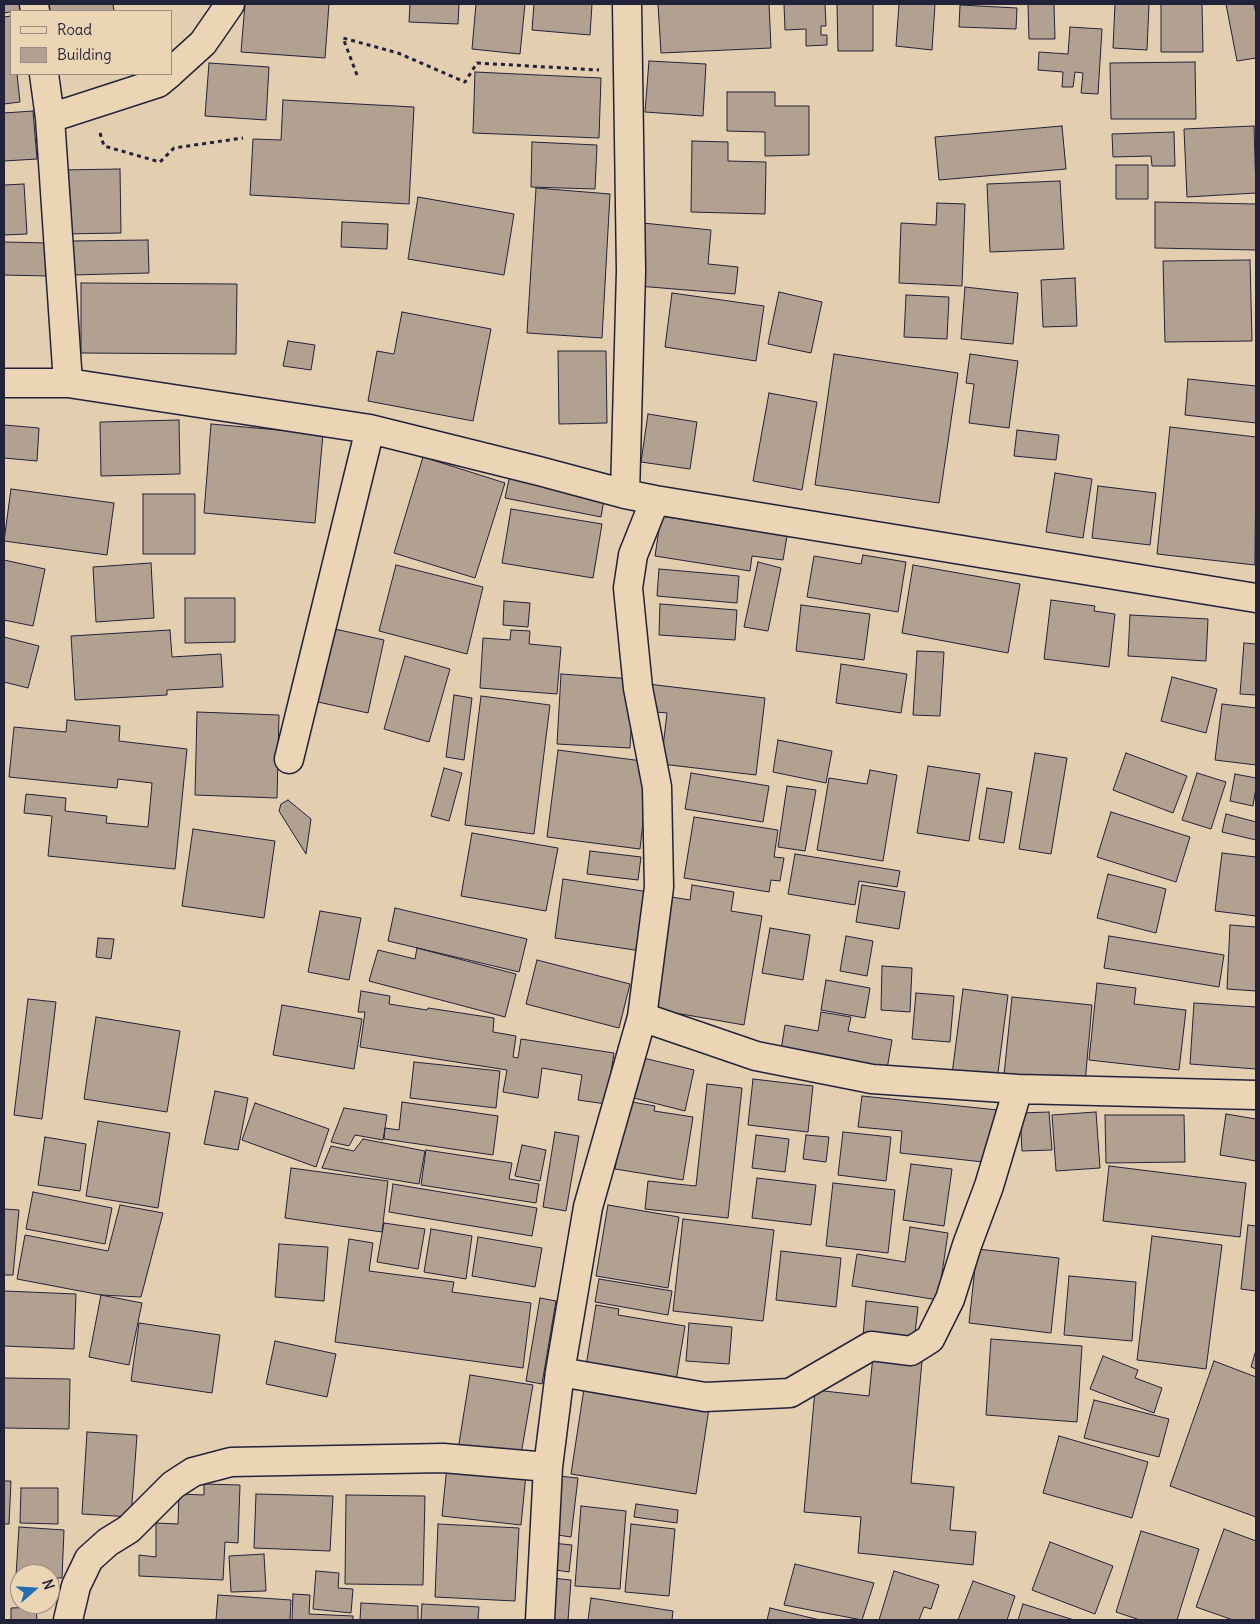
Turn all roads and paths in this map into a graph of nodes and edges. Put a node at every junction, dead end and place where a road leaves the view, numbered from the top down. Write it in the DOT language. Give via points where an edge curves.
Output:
graph roads {
  1 [pos="230,4"];
  2 [pos="627,4"];
  3 [pos="172,71"];
  4 [pos="628,71"];
  5 [pos="44,75"];
  6 [pos="168,75"];
  7 [pos="357,75"];
  8 [pos="91,105"];
  9 [pos="50,118"];
  10 [pos="244,138"];
  11 [pos="68,382"];
  12 [pos="4,384"];
  13 [pos="370,429"];
  14 [pos="625,494"];
  15 [pos="654,500"];
  16 [pos="1256,598"];
  17 [pos="289,759"];
  18 [pos="642,1017"];
  19 [pos="1018,1089"];
  20 [pos="1256,1095"];
  21 [pos="560,1372"];
  22 [pos="548,1466"];
  23 [pos="68,1620"];
  24 [pos="540,1620"];
  1 -- 3 [label="street" via="203,44"];
  2 -- 4 [label="street"];
  4 -- 7 [label="path" via="477,63 465,82 398,53 343,38"];
  4 -- 14 [label="street" via="631,271"];
  5 -- 9 [label="street"];
  6 -- 8 [label="street" via="158,83"];
  8 -- 9 [label="street"];
  8 -- 10 [label="path" via="104,146 160,162 174,148"];
  9 -- 11 [label="street"];
  11 -- 12 [label="street"];
  11 -- 13 [label="street"];
  13 -- 14 [label="street"];
  13 -- 17 [label="street"];
  14 -- 15 [label="street"];
  15 -- 16 [label="street"];
  15 -- 18 [label="street" via="633,555 628,588 638,688 657,787 659,887"];
  18 -- 19 [label="street" via="756,1056 872,1079"];
  18 -- 21 [label="street" via="588,1207"];
  19 -- 20 [label="street"];
  19 -- 21 [label="street" via="950,1299 930,1339 911,1351 871,1346 790,1393 704,1397"];
  21 -- 22 [label="street"];
  22 -- 23 [label="street" via="443,1458 231,1462 192,1472 173,1485 129,1529 89,1559 76,1586"];
  22 -- 24 [label="street"];
}
